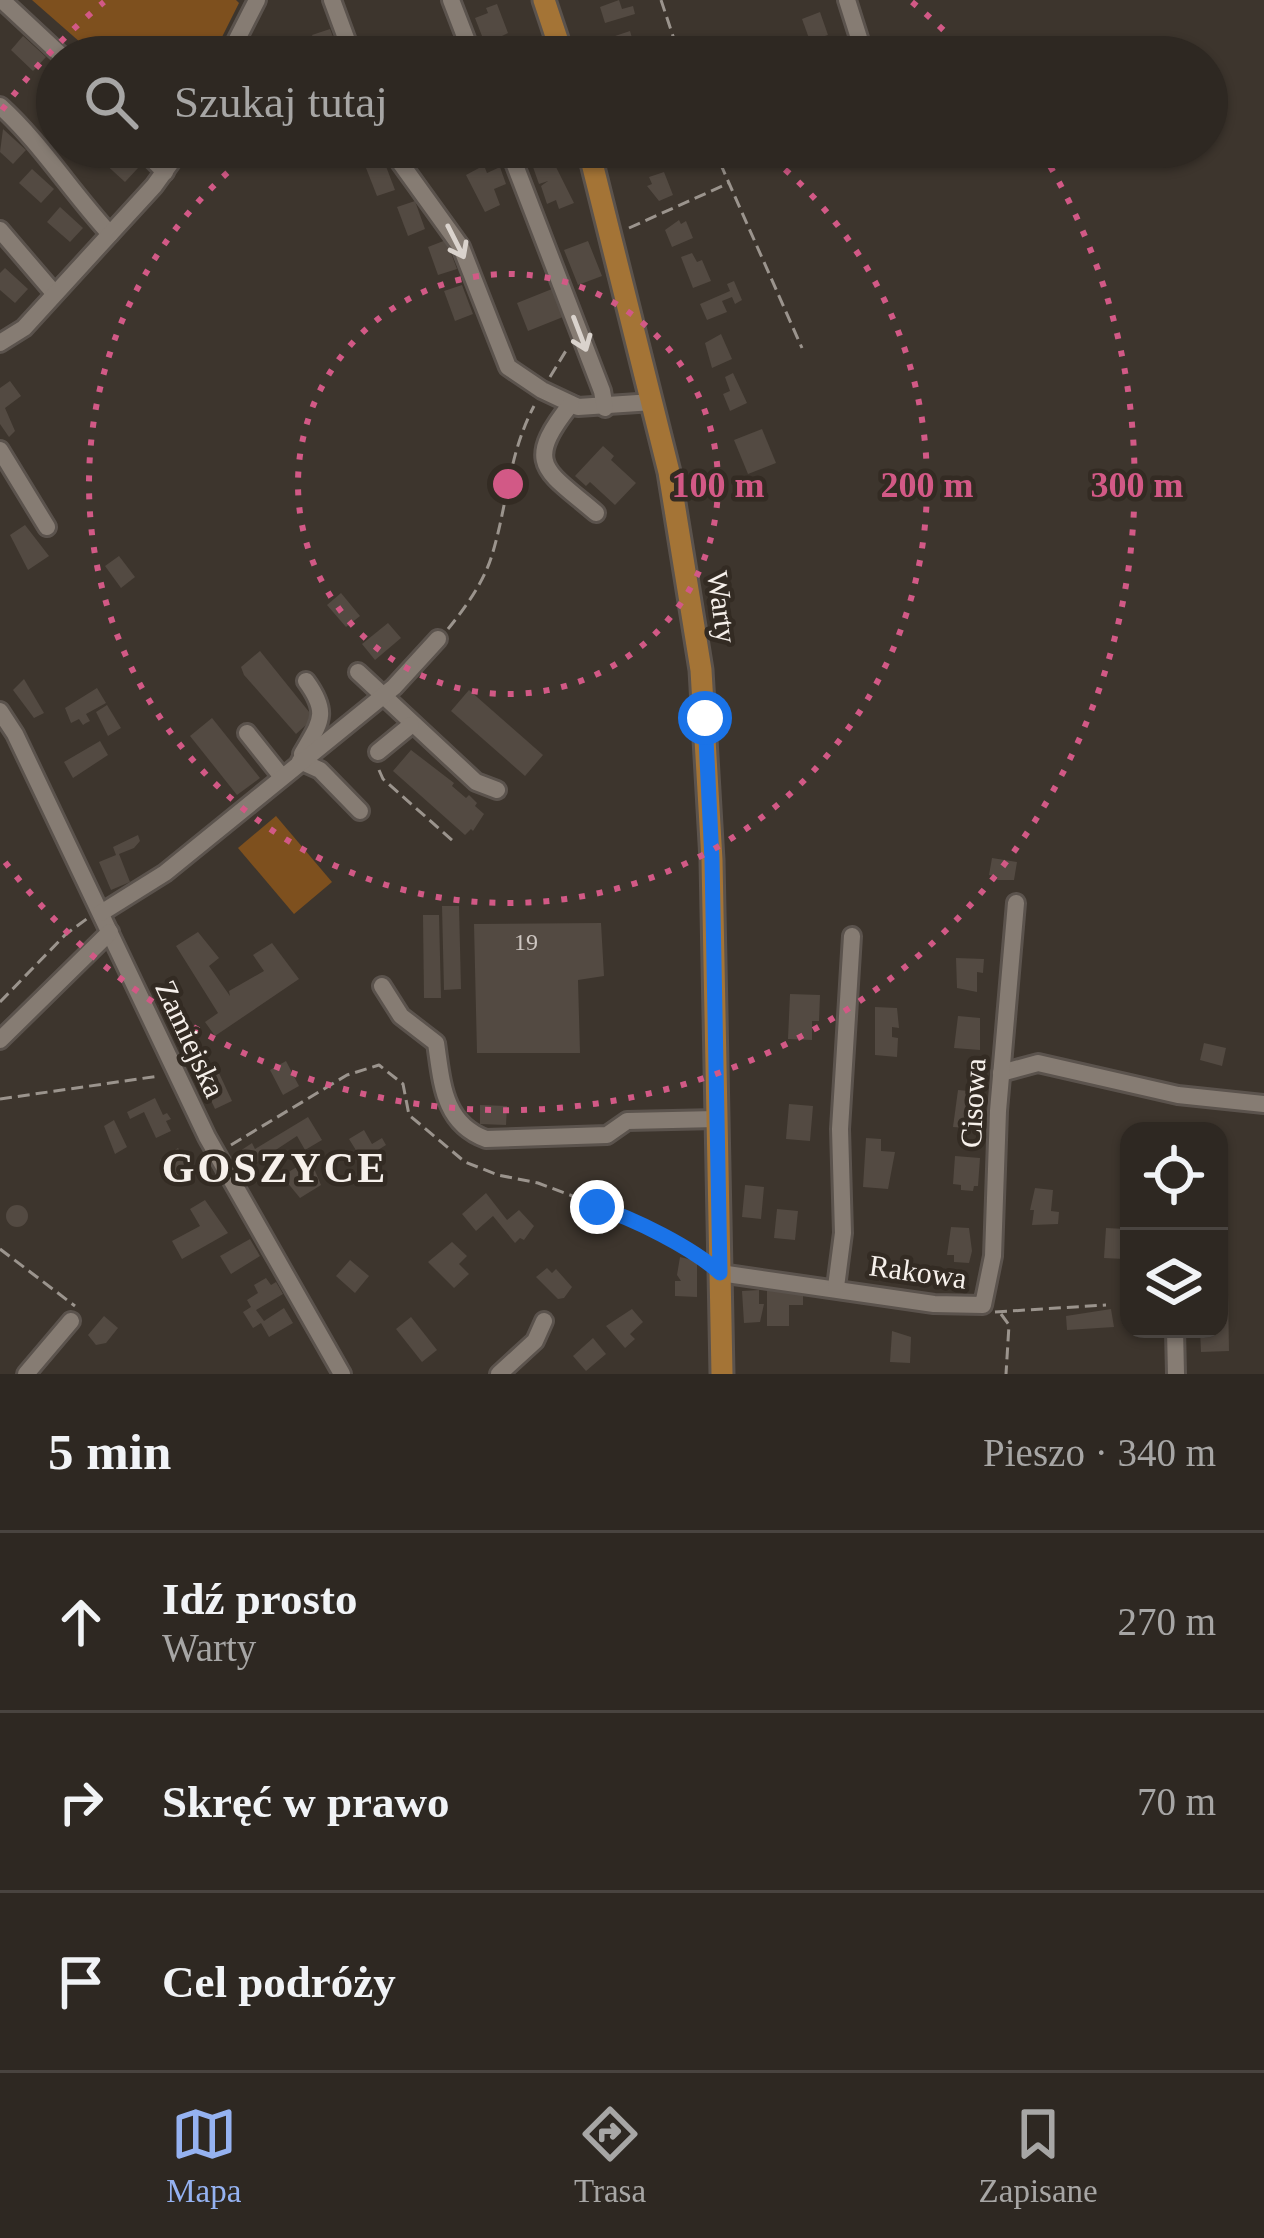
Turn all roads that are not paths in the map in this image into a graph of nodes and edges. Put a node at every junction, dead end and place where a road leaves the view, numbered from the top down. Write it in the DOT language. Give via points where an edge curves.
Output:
graph roads {
  1 [pos="257,0"];
  2 [pos="332,0"];
  3 [pos="451,0"];
  4 [pos="544,0"];
  5 [pos="847,0"];
  6 [pos="5,3"];
  7 [pos="40,36"];
  8 [pos="239,36"];
  9 [pos="345,36"];
  10 [pos="465,36"];
  11 [pos="556,36"];
  12 [pos="858,36"];
  13 [pos="0,106"];
  14 [pos="36,145"];
  15 [pos="52,168"];
  16 [pos="161,168"];
  17 [pos="168,168"];
  18 [pos="403,168"];
  19 [pos="516,168"];
  20 [pos="593,168"];
  21 [pos="165,172"];
  22 [pos="0,230"];
  23 [pos="110,234"];
  24 [pos="54,293"];
  25 [pos="0,343"];
  26 [pos="653,402"];
  27 [pos="571,404"];
  28 [pos="605,408"];
  29 [pos="0,450"];
  30 [pos="596,513"];
  31 [pos="47,527"];
  32 [pos="438,639"];
  33 [pos="358,672"];
  34 [pos="306,681"];
  35 [pos="388,692"];
  36 [pos="0,711"];
  37 [pos="411,725"];
  38 [pos="247,733"];
  39 [pos="378,760"];
  40 [pos="300,761"];
  41 [pos="282,776"];
  42 [pos="497,790"];
  43 [pos="360,811"];
  44 [pos="1016,903"];
  45 [pos="100,912"];
  46 [pos="110,932"];
  47 [pos="852,936"];
  48 [pos="382,986"];
  49 [pos="0,1040"];
  50 [pos="1001,1073"];
  51 [pos="1264,1104"];
  52 [pos="717,1119"];
  53 [pos="720,1273"];
  54 [pos="836,1287"];
  55 [pos="991,1309"];
  56 [pos="71,1321"];
  57 [pos="544,1321"];
  58 [pos="1175,1338"];
  59 [pos="26,1374"];
  60 [pos="343,1374"];
  61 [pos="499,1374"];
  62 [pos="722,1374"];
  63 [pos="1176,1374"];
  1 -- 8 [label="street"];
  2 -- 9 [label="street"];
  3 -- 10 [label="street"];
  4 -- 11 [label="main road"];
  5 -- 12 [label="street"];
  6 -- 7 [label="street"];
  13 -- 14 [label="street"];
  15 -- 23 [label="street"];
  16 -- 21 [label="street"];
  17 -- 21 [label="street"];
  18 -- 27 [label="street, one-way" via="461,247 508,367"];
  19 -- 28 [label="street, one-way"];
  20 -- 26 [label="main road, Warty"];
  21 -- 23 [label="street"];
  22 -- 24 [label="street"];
  23 -- 24 [label="street"];
  24 -- 25 [label="street"];
  26 -- 28 [label="street"];
  26 -- 52 [label="main road, Warty" via="703,694"];
  27 -- 28 [label="street"];
  27 -- 30 [label="street" via="542,460"];
  29 -- 31 [label="street"];
  32 -- 35 [label="street"];
  33 -- 35 [label="street"];
  34 -- 40 [label="street" via="322,715"];
  35 -- 37 [label="street"];
  35 -- 40 [label="street"];
  36 -- 45 [label="street, Zamiejska"];
  37 -- 39 [label="street"];
  37 -- 42 [label="street" via="476,782"];
  38 -- 41 [label="street"];
  40 -- 41 [label="street"];
  40 -- 43 [label="street"];
  41 -- 45 [label="street" via="165,873"];
  44 -- 50 [label="street, Cisowa"];
  45 -- 46 [label="street, Zamiejska"];
  46 -- 49 [label="street"];
  46 -- 60 [label="street, Zamiejska" via="216,1154"];
  47 -- 54 [label="street"];
  48 -- 52 [label="street" via="401,1016 436,1043 449,1109 473,1135 607,1135 626,1120"];
  50 -- 51 [label="street" via="1038,1063 1178,1095"];
  50 -- 55 [label="street, Cisowa"];
  52 -- 53 [label="main road, Warty"];
  53 -- 54 [label="street, Rakowa"];
  53 -- 62 [label="main road, Warty"];
  54 -- 55 [label="street, Rakowa"];
  56 -- 59 [label="street"];
  57 -- 61 [label="street" via="535,1341"];
  58 -- 63 [label="street"];
}
